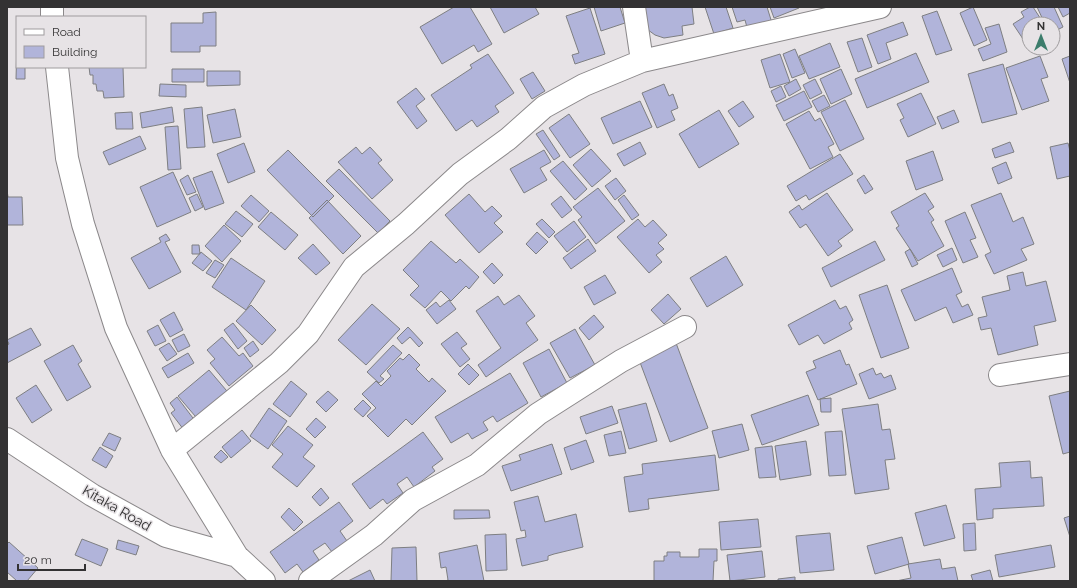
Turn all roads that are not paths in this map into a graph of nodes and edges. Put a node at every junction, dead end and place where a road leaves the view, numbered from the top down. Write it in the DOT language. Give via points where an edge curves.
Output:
graph roads {
  1 [pos="634,7"];
  2 [pos="880,7"];
  3 [pos="642,61"];
  4 [pos="57,68"];
  5 [pos="684,327"];
  6 [pos="1070,364"];
  7 [pos="1000,375"];
  8 [pos="7,439"];
  9 [pos="172,450"];
  10 [pos="237,556"];
  11 [pos="264,581"];
  12 [pos="310,581"];
  1 -- 3 [label="street"];
  2 -- 3 [label="street"];
  3 -- 9 [label="street" via="584,85 544,107 508,139 460,174 354,267 308,334 279,363"];
  4 -- 9 [label="street" via="67,158 83,224 116,328"];
  5 -- 12 [label="street" via="621,361 538,414 477,465 413,500 374,535"];
  6 -- 7 [label="street"];
  8 -- 10 [label="street, Kitaka Road" via="92,495 166,536"];
  9 -- 10 [label="street"];
  10 -- 11 [label="street"];
}
